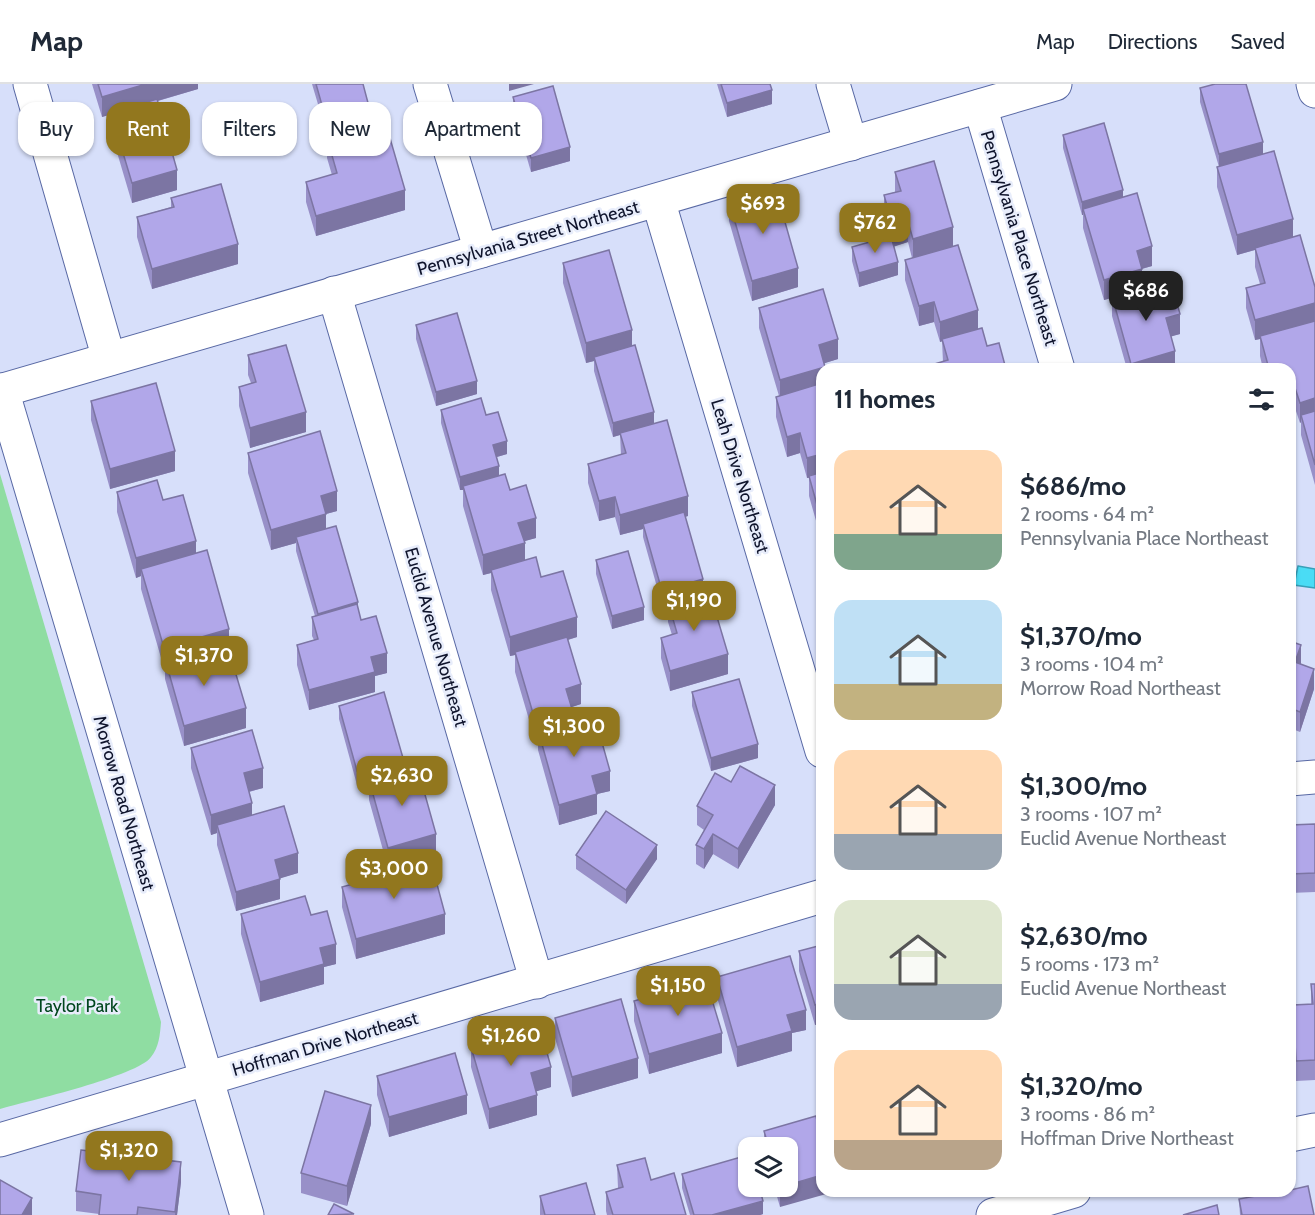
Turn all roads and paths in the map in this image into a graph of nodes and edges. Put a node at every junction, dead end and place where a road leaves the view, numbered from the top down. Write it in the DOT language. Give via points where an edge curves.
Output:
graph roads {
  1 [pos="30,84"];
  2 [pos="430,84"];
  3 [pos="833,84"];
  4 [pos="1055,84"];
  5 [pos="1313,84"];
  6 [pos="1315,91"];
  7 [pos="980,106"];
  8 [pos="851,144"];
  9 [pos="658,201"];
  10 [pos="481,251"];
  11 [pos="334,293"];
  12 [pos="109,359"];
  13 [pos="1056,363"];
  14 [pos="1,391"];
  15 [pos="816,731"];
  16 [pos="1315,777"];
  17 [pos="1296,779"];
  18 [pos="816,898"];
  19 [pos="537,982"];
  20 [pos="206,1079"];
  21 [pos="1315,1130"];
  22 [pos="1296,1134"];
  23 [pos="0,1140"];
  24 [pos="1054,1197"];
  25 [pos="247,1215"];
  26 [pos="993,1215"];
  1 -- 12 [label="street"];
  2 -- 10 [label="street"];
  3 -- 8 [label="street"];
  4 -- 7 [label="street, Pennsylvania Street Northeast"];
  5 -- 6 [label="street"];
  7 -- 8 [label="street, Pennsylvania Street Northeast"];
  7 -- 13 [label="street, Pennsylvania Place Northeast"];
  8 -- 9 [label="street, Pennsylvania Street Northeast"];
  9 -- 10 [label="street, Pennsylvania Street Northeast"];
  9 -- 15 [label="street, Leah Drive Northeast"];
  10 -- 11 [label="street, Pennsylvania Street Northeast"];
  11 -- 12 [label="street, Pennsylvania Street Northeast"];
  11 -- 19 [label="street, Euclid Avenue Northeast"];
  12 -- 14 [label="street, Pennsylvania Street Northeast"];
  14 -- 20 [label="street, Morrow Road Northeast"];
  16 -- 17 [label="street"];
  18 -- 19 [label="street, Hoffman Drive Northeast"];
  19 -- 20 [label="street, Hoffman Drive Northeast"];
  20 -- 23 [label="street, Hoffman Drive Northeast"];
  20 -- 25 [label="street, Morrow Road Northeast"];
  21 -- 22 [label="street"];
  24 -- 26 [label="street"];
}
